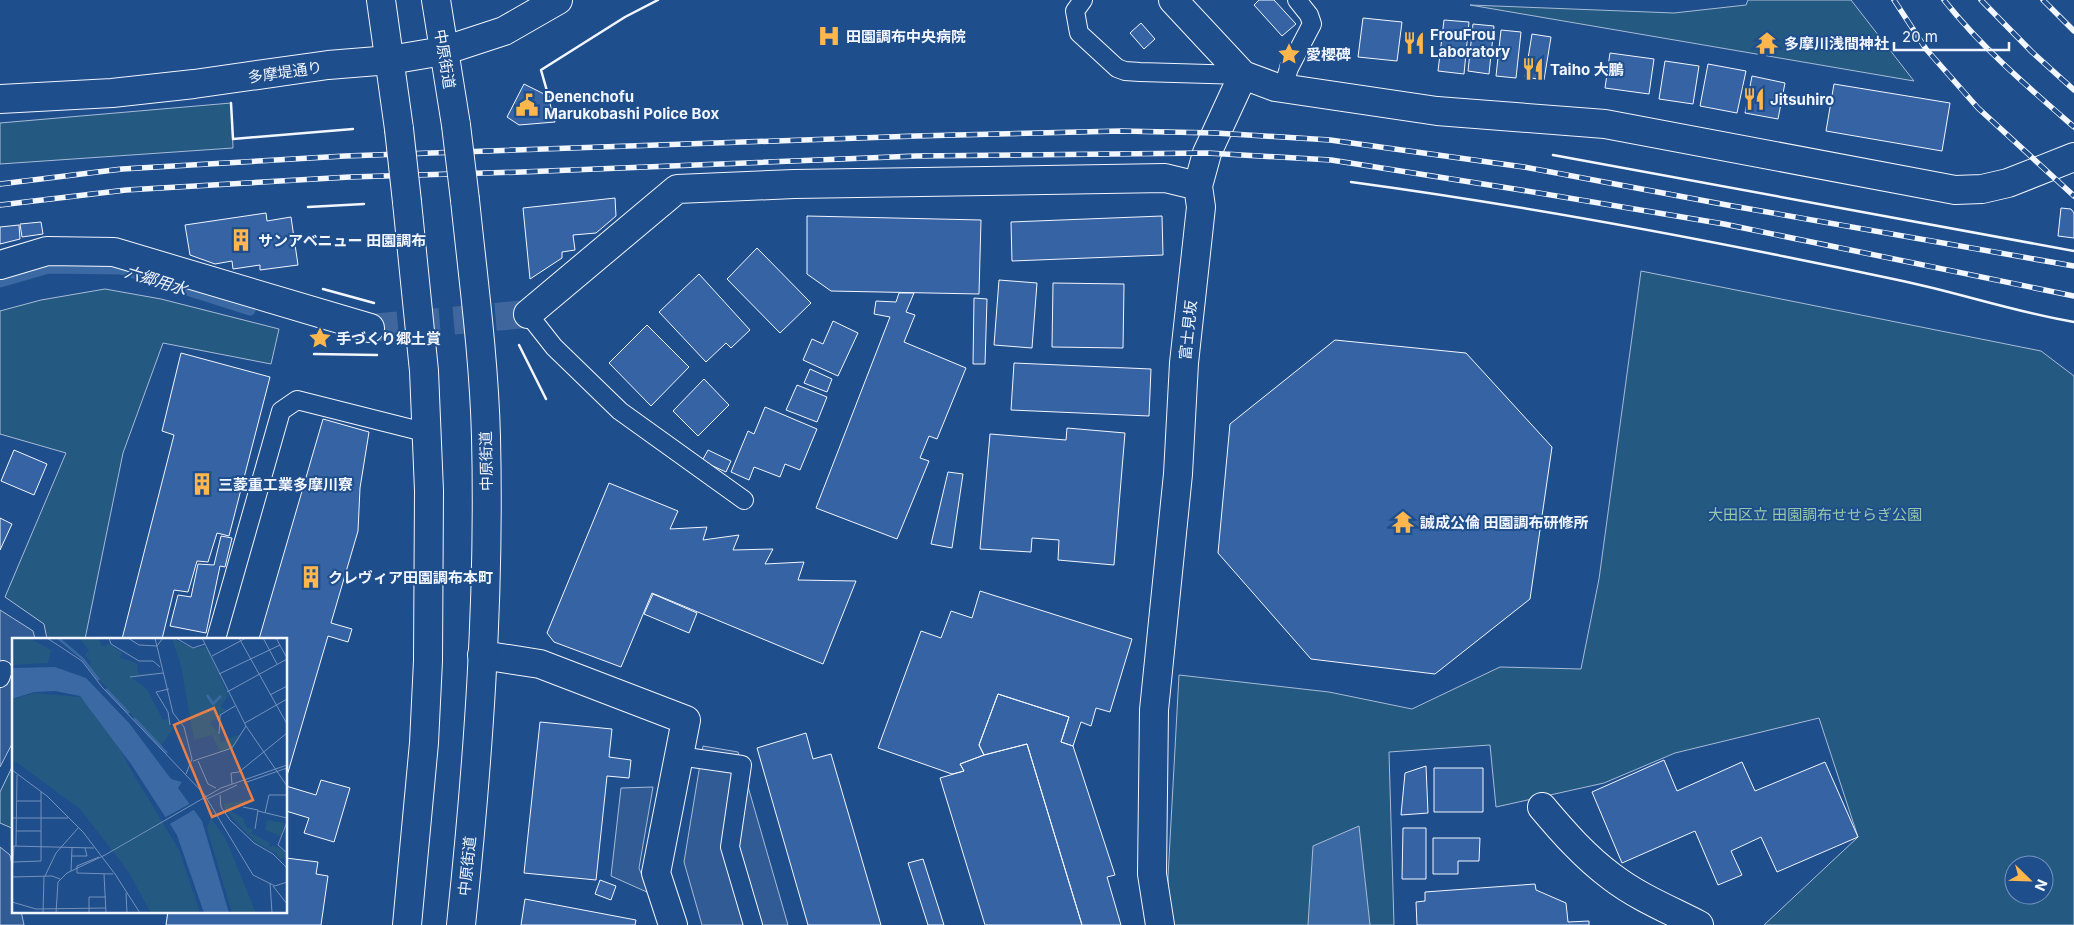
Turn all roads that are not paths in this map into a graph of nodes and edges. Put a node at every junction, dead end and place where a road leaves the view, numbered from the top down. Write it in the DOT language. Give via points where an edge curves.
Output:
graph roads {
  1 [pos="381,0"];
  2 [pos="436,0"];
  3 [pos="558,0"];
  4 [pos="1082,0"];
  5 [pos="1173,0"];
  6 [pos="1297,0"];
  7 [pos="443,51"];
  8 [pos="390,60"];
  9 [pos="1243,75"];
  10 [pos="1283,88"];
  11 [pos="0,99"];
  12 [pos="2074,157"];
  13 [pos="1198,186"];
  14 [pos="0,265"];
  15 [pos="528,314"];
  16 [pos="370,328"];
  17 [pos="428,433"];
  18 [pos="744,500"];
  19 [pos="216,638"];
  20 [pos="482,655"];
  21 [pos="679,756"];
  22 [pos="1542,807"];
  23 [pos="402,922"];
  24 [pos="461,925"];
  25 [pos="673,925"];
  26 [pos="753,925"];
  27 [pos="1160,925"];
  28 [pos="1699,925"];
  1 -- 8 [label="street"];
  2 -- 7 [label="street, 中原街道"];
  3 -- 7 [label="street, 多摩堤通り" via="504,31"];
  4 -- 9 [label="lane" via="1075,11 1080,33 1117,68 1140,72"];
  5 -- 9 [label="street"];
  6 -- 10 [label="lane" via="1312,24 1289,68"];
  7 -- 8 [label="street, 多摩堤通り"];
  7 -- 20 [label="street, 中原街道, bridge" via="456,125 484,391 486,596"];
  8 -- 11 [label="street, 多摩堤通り" via="112,93"];
  8 -- 17 [label="street, bridge" via="407,202"];
  9 -- 10 [label="street"];
  9 -- 13 [label="street" via="1215,133"];
  10 -- 12 [label="street" via="1437,111 1605,124 1955,190 1982,189 2008,183"];
  13 -- 15 [label="street" via="1166,178 813,184 678,190"];
  13 -- 27 [label="street, 富士見坂" via="1201,207 1154,710 1152,874"];
  14 -- 16 [label="street" via="48,251 114,252"];
  15 -- 18 [label="lane" via="554,346 620,411"];
  17 -- 19 [label="lane" via="297,400 281,411"];
  17 -- 23 [label="street" via="426,720"];
  20 -- 21 [label="street" via="540,664 686,720"];
  20 -- 24 [label="street, 中原街道" via="475,779"];
  21 -- 25 [label="street" via="656,873"];
  21 -- 26 [label="lane" via="742,765 730,847"];
  22 -- 28 [label="street" via="1566,836 1612,877"];
}
